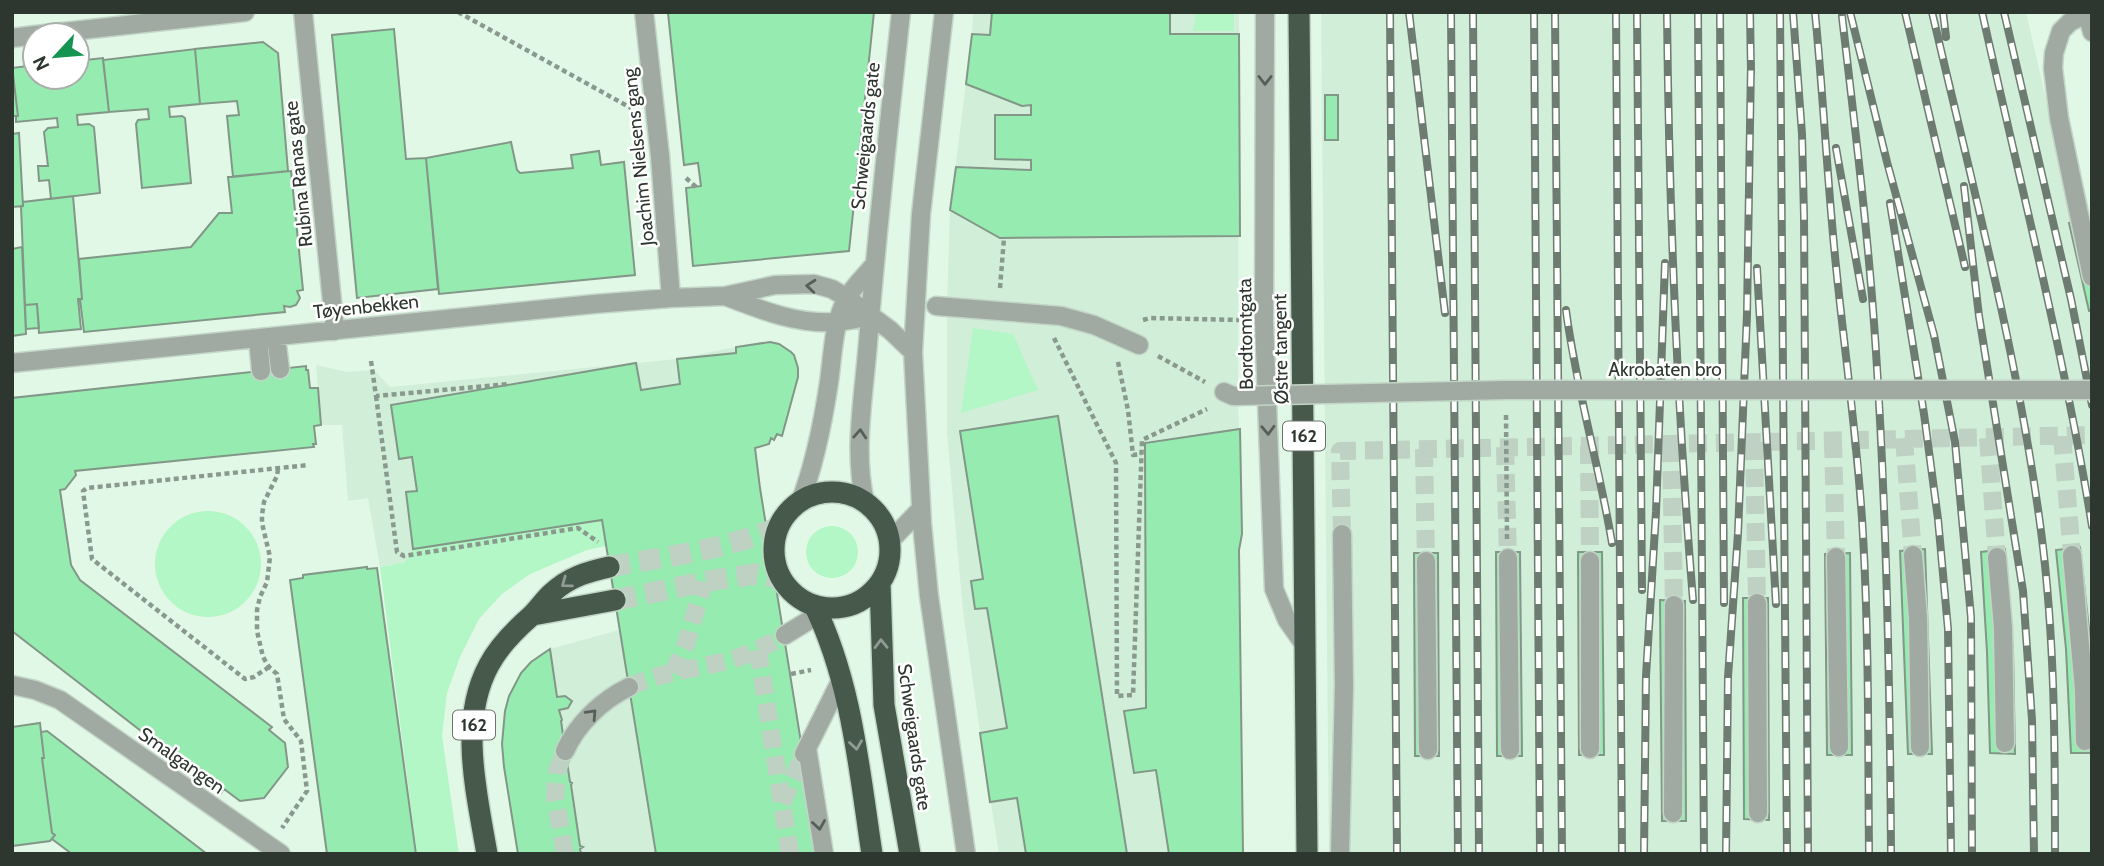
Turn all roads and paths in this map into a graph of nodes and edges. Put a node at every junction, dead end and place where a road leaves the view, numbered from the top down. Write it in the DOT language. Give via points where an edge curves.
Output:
graph roads {
  1 [pos="245,12"];
  2 [pos="303,12"];
  3 [pos="458,12"];
  4 [pos="643,12"];
  5 [pos="901,12"];
  6 [pos="944,12"];
  7 [pos="1265,12"];
  8 [pos="2087,13"];
  9 [pos="1299,15"];
  10 [pos="91,29"];
  11 [pos="2092,32"];
  12 [pos="656,122"];
  13 [pos="1004,238"];
  14 [pos="873,265"];
  15 [pos="2092,277"];
  16 [pos="725,296"];
  17 [pos="671,298"];
  18 [pos="847,298"];
  19 [pos="936,306"];
  20 [pos="999,310"];
  21 [pos="1041,313"];
  22 [pos="870,316"];
  23 [pos="837,322"];
  24 [pos="335,331"];
  25 [pos="267,338"];
  26 [pos="1139,345"];
  27 [pos="913,352"];
  28 [pos="371,361"];
  29 [pos="12,363"];
  30 [pos="280,369"];
  31 [pos="261,371"];
  32 [pos="510,384"];
  33 [pos="1506,390"];
  34 [pos="2092,390"];
  35 [pos="1232,395"];
  36 [pos="376,396"];
  37 [pos="1141,454"];
  38 [pos="1133,455"];
  39 [pos="309,465"];
  40 [pos="278,468"];
  41 [pos="800,502"];
  42 [pos="865,502"];
  43 [pos="921,509"];
  44 [pos="1342,534"];
  45 [pos="1507,539"];
  46 [pos="890,541"];
  47 [pos="1913,555"];
  48 [pos="2073,555"];
  49 [pos="1836,557"];
  50 [pos="1997,557"];
  51 [pos="1508,558"];
  52 [pos="605,560"];
  53 [pos="1426,561"];
  54 [pos="1590,561"];
  55 [pos="880,583"];
  56 [pos="615,600"];
  57 [pos="1757,603"];
  58 [pos="1674,605"];
  59 [pos="820,609"];
  60 [pos="533,615"];
  61 [pos="785,635"];
  62 [pos="1306,647"];
  63 [pos="269,667"];
  64 [pos="811,670"];
  65 [pos="791,674"];
  66 [pos="842,678"];
  67 [pos="12,685"];
  68 [pos="629,687"];
  69 [pos="2085,741"];
  70 [pos="2006,743"];
  71 [pos="1839,747"];
  72 [pos="1920,747"];
  73 [pos="1590,749"];
  74 [pos="1428,750"];
  75 [pos="1510,750"];
  76 [pos="565,751"];
  77 [pos="1673,813"];
  78 [pos="1758,813"];
  79 [pos="275,850"];
  80 [pos="487,854"];
  81 [pos="824,854"];
  82 [pos="872,854"];
  83 [pos="910,854"];
  84 [pos="966,854"];
  85 [pos="1307,854"];
  86 [pos="1340,854"];
  1 -- 10 [label="street"];
  2 -- 24 [label="street, Rubina Ranas gate"];
  3 -- 12 [label="path"];
  4 -- 12 [label="street, Joachim Nielsens gang"];
  5 -- 14 [label="street, Schweigaards gate"];
  6 -- 27 [label="street" via="921,214"];
  7 -- 62 [label="street, Bordtomtgata, one-way" via="1265,321 1274,589 1287,620"];
  8 -- 11 [label="street"];
  8 -- 15 [label="street" via="2061,31 2053,68"];
  9 -- 62 [label="highway, Østre tangent / 162"];
  12 -- 17 [label="street, Joachim Nielsens gang"];
  13 -- 20 [label="path"];
  14 -- 18 [label="street"];
  14 -- 22 [label="street, Schweigaards gate"];
  16 -- 17 [label="street, Tøyenbekken"];
  18 -- 16 [label="street, Tøyenbekken, one-way" via="814,284 775,285"];
  16 -- 23 [label="street, Tøyenbekken" via="775,315"];
  17 -- 24 [label="street, Tøyenbekken"];
  18 -- 22 [label="street, Tøyenbekken"];
  18 -- 23 [label="street"];
  19 -- 20 [label="street"];
  20 -- 21 [label="street"];
  21 -- 26 [label="street" via="1094,325"];
  21 -- 37 [label="path" via="1116,463 1117,696 1133,695"];
  22 -- 23 [label="street, Tøyenbekken"];
  22 -- 27 [label="street"];
  42 -- 22 [label="street, Schweigaards gate, one-way" via="859,452"];
  23 -- 41 [label="street" via="820,434"];
  24 -- 25 [label="street, Tøyenbekken"];
  25 -- 29 [label="street, Tøyenbekken"];
  25 -- 30 [label="street"];
  25 -- 31 [label="street"];
  26 -- 35 [label="path"];
  27 -- 43 [label="street"];
  28 -- 36 [label="path"];
  32 -- 36 [label="path"];
  33 -- 34 [label="street, Akrobaten bro, bridge"];
  33 -- 35 [label="street, Akrobaten bro, bridge"];
  33 -- 45 [label="path, bridge"];
  35 -- 37 [label="path" via="1142,440"];
  36 -- 52 [label="path" via="397,552 404,556 579,528 598,541"];
  37 -- 38 [label="path"];
  39 -- 40 [label="path"];
  40 -- 63 [label="path" via="262,514 270,564 257,610 258,640"];
  40 -- 63 [label="path" via="83,491 92,559 244,679"];
  41 -- 42 [label="highway" via="833,492"];
  41 -- 59 [label="highway" via="779,527 776,567 790,590"];
  42 -- 46 [label="highway" via="881,519"];
  43 -- 46 [label="street"];
  43 -- 84 [label="street"];
  44 -- 86 [label="street"];
  46 -- 55 [label="highway" via="887,570"];
  47 -- 72 [label="street"];
  48 -- 69 [label="street"];
  49 -- 71 [label="street"];
  50 -- 70 [label="street"];
  51 -- 75 [label="street"];
  52 -- 60 [label="highway, 162, one-way" via="552,593"];
  53 -- 74 [label="street"];
  54 -- 73 [label="street"];
  55 -- 59 [label="highway" via="858,603"];
  83 -- 55 [label="highway, Schweigaards gate, one-way" via="884,705"];
  56 -- 60 [label="highway"];
  57 -- 78 [label="street"];
  58 -- 77 [label="street"];
  59 -- 61 [label="street"];
  59 -- 66 [label="highway"];
  60 -- 80 [label="highway, 162" via="489,664 475,705 473,752"];
  62 -- 85 [label="highway, Østre tangent / 162"];
  63 -- 79 [label="path" via="276,674 284,719 301,741 307,791"];
  64 -- 65 [label="path"];
  66 -- 81 [label="street, one-way" via="805,751"];
  66 -- 82 [label="highway, one-way"];
  67 -- 79 [label="street, Smalgangen" via="60,700"];
  76 -- 68 [label="street, one-way" via="594,710"];
}
